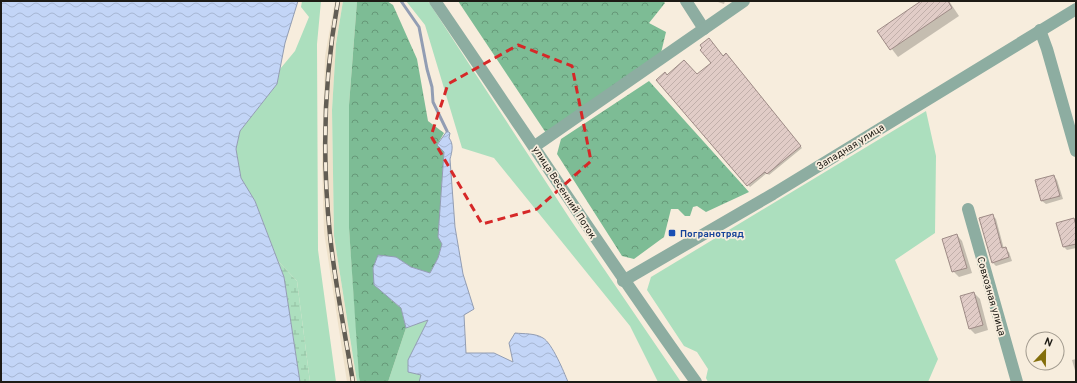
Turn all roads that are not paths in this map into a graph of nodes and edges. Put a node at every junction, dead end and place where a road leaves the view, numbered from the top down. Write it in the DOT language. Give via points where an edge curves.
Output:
graph roads {
  1 [pos="435,1"];
  2 [pos="686,1"];
  3 [pos="744,1"];
  4 [pos="1076,9"];
  5 [pos="704,29"];
  6 [pos="1040,30"];
  7 [pos="535,146"];
  8 [pos="1076,151"];
  9 [pos="968,209"];
  10 [pos="624,281"];
  11 [pos="696,382"];
  12 [pos="1017,382"];
  1 -- 7 [label="street, улица Весенний Поток"];
  2 -- 5 [label="street"];
  3 -- 5 [label="street"];
  4 -- 6 [label="street, Западная улица"];
  5 -- 7 [label="street"];
  6 -- 8 [label="street"];
  6 -- 10 [label="street, Западная улица" via="779,190"];
  7 -- 10 [label="street, улица Весенний Поток"];
  9 -- 12 [label="street, Совхозная улица"];
  10 -- 11 [label="street, улица Весенний Поток"];
}
